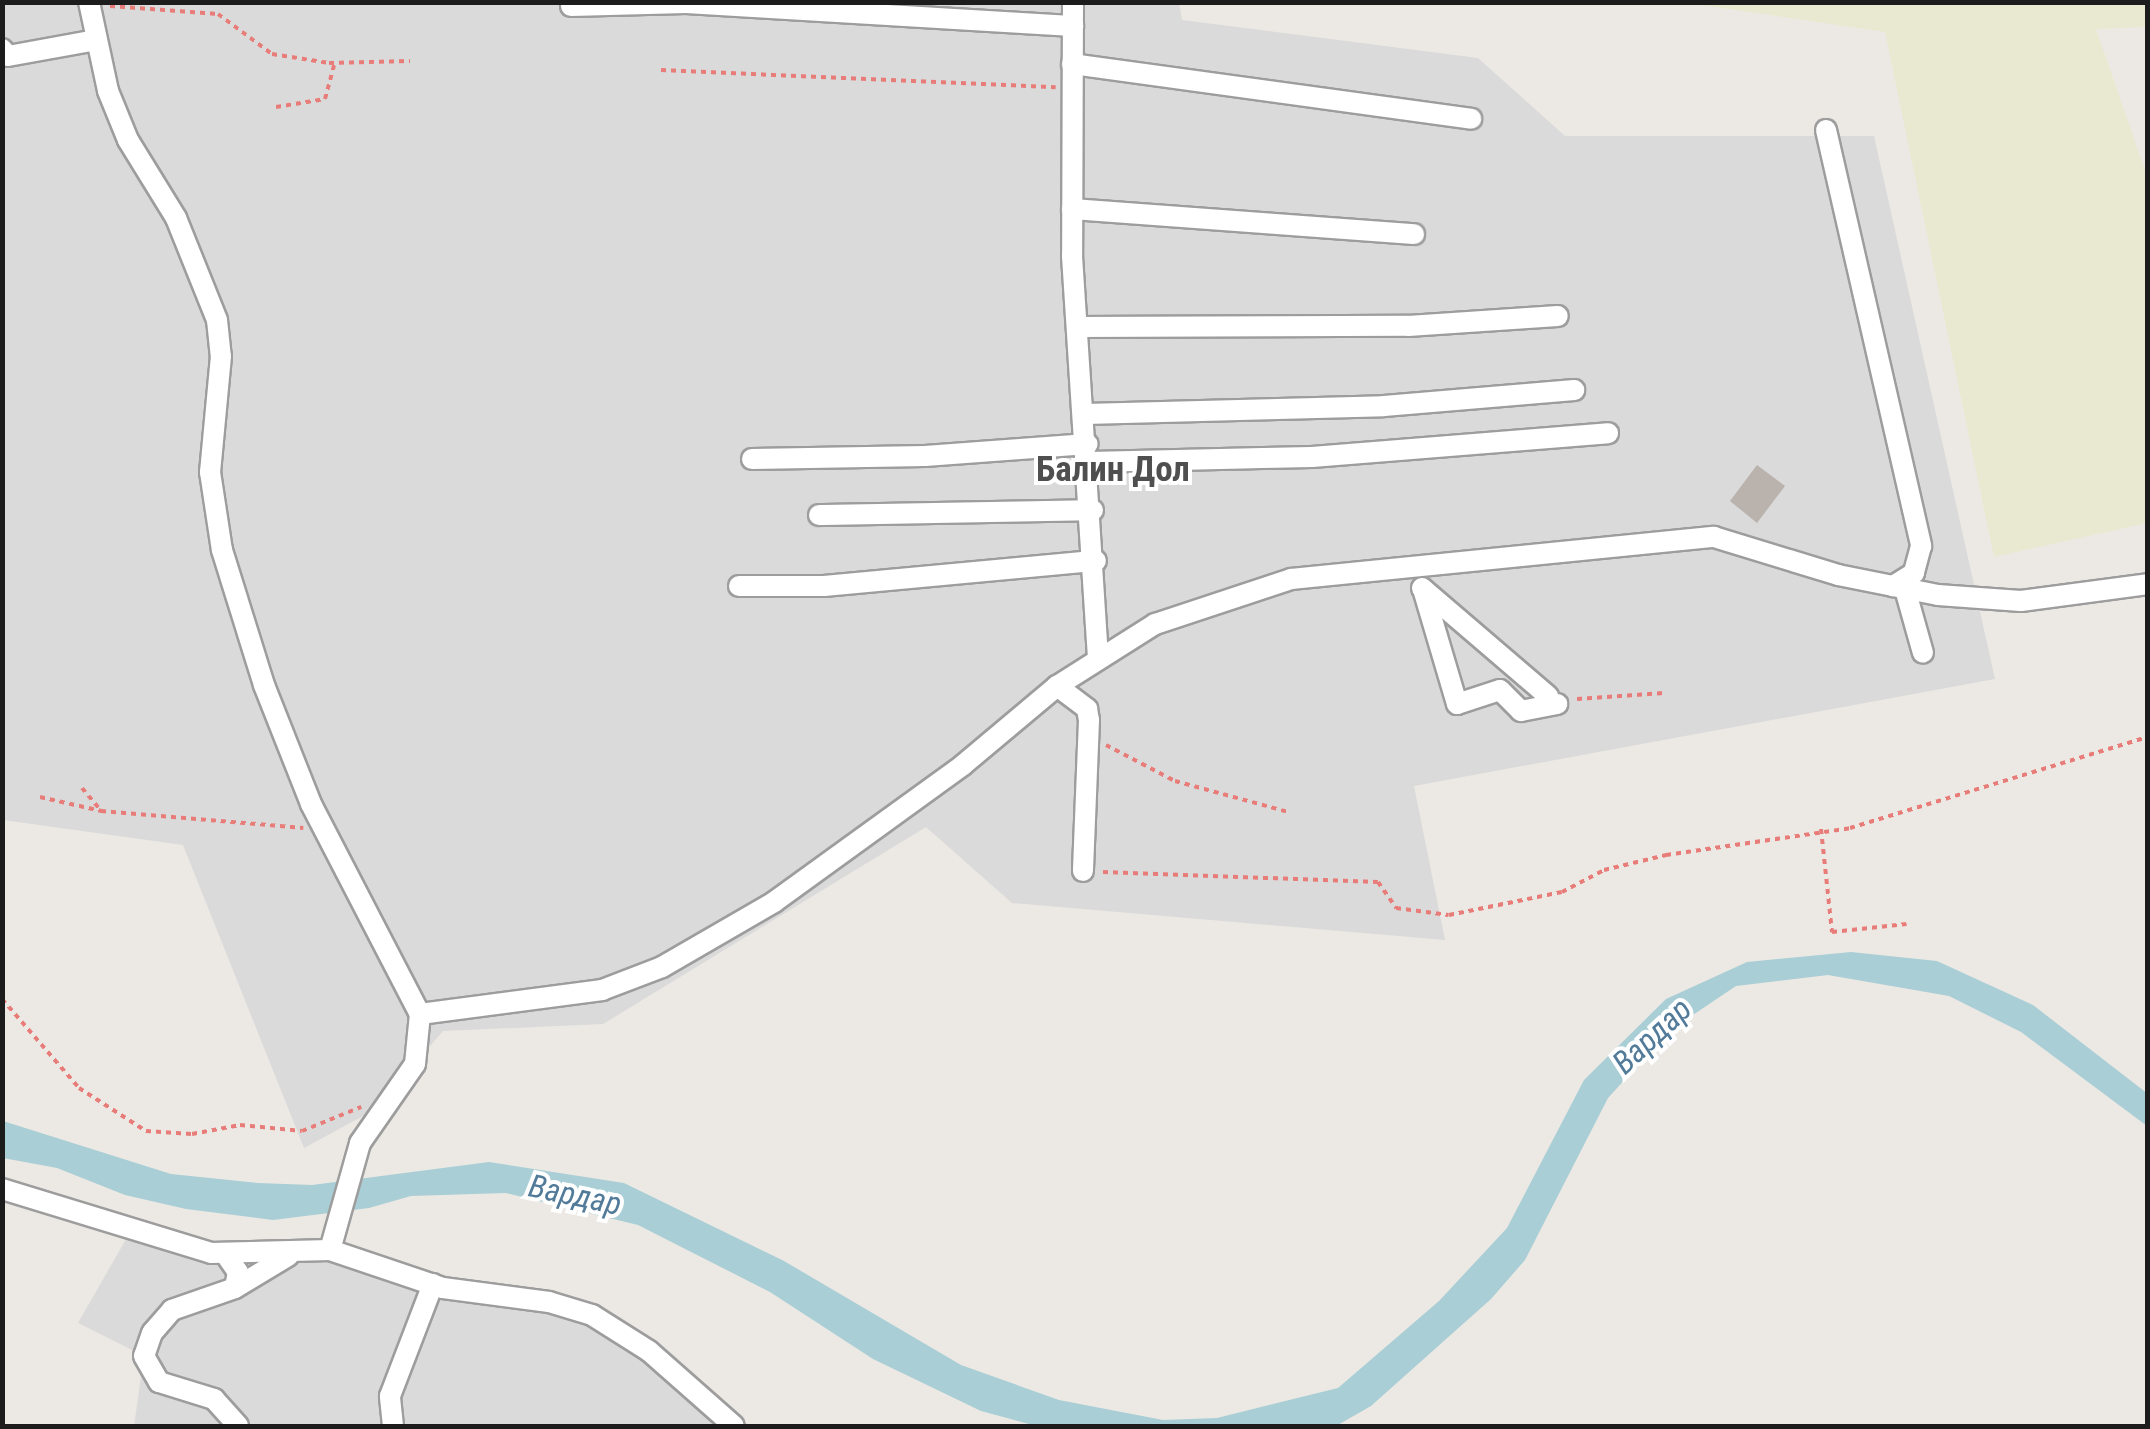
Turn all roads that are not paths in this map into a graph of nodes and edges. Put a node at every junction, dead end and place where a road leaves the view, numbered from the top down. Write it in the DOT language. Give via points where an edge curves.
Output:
graph roads {
  1 [pos="1072,2"];
  2 [pos="89,6"];
  3 [pos="571,6"];
  4 [pos="1072,26"];
  5 [pos="96,40"];
  6 [pos="4,56"];
  7 [pos="1072,64"];
  8 [pos="1470,119"];
  9 [pos="1826,130"];
  10 [pos="1072,209"];
  11 [pos="1414,234"];
  12 [pos="1558,316"];
  13 [pos="1077,327"];
  14 [pos="1574,390"];
  15 [pos="1085,414"];
  16 [pos="1608,433"];
  17 [pos="1088,453"];
  18 [pos="752,458"];
  19 [pos="1092,510"];
  20 [pos="819,515"];
  21 [pos="1096,561"];
  22 [pos="1380,569"];
  23 [pos="2148,584"];
  24 [pos="739,586"];
  25 [pos="1899,588"];
  26 [pos="1423,589"];
  27 [pos="1924,653"];
  28 [pos="1098,658"];
  29 [pos="1057,686"];
  30 [pos="1083,871"];
  31 [pos="420,1014"];
  32 [pos="2,1188"];
  33 [pos="330,1250"];
  34 [pos="226,1255"];
  35 [pos="288,1256"];
  36 [pos="433,1284"];
  37 [pos="235,1288"];
  38 [pos="238,1426"];
  39 [pos="393,1426"];
  40 [pos="734,1426"];
  1 -- 4 [label="street"];
  2 -- 5 [label="street"];
  3 -- 4 [label="street" via="686,3"];
  4 -- 7 [label="street"];
  5 -- 6 [label="street"];
  5 -- 31 [label="street" via="128,140 176,218 218,320 210,472 222,550 282,737"];
  7 -- 8 [label="street"];
  7 -- 10 [label="street"];
  9 -- 25 [label="street" via="1921,546 1914,573"];
  10 -- 11 [label="street"];
  10 -- 13 [label="street"];
  12 -- 13 [label="street" via="1408,326"];
  13 -- 15 [label="street"];
  14 -- 15 [label="street" via="1384,406"];
  15 -- 17 [label="street"];
  16 -- 17 [label="street" via="1312,456"];
  17 -- 18 [label="street"];
  17 -- 19 [label="street"];
  19 -- 20 [label="street"];
  19 -- 21 [label="street"];
  21 -- 24 [label="street" via="824,586"];
  21 -- 28 [label="street"];
  22 -- 25 [label="street" via="1714,537"];
  22 -- 26 [label="street" via="1408,576"];
  22 -- 28 [label="street" via="1291,579 1155,624"];
  23 -- 25 [label="street" via="2021,602"];
  25 -- 27 [label="street"];
  26 -- 26 [label="street" via="1552,700 1521,711 1500,690 1457,704"];
  28 -- 29 [label="street"];
  29 -- 30 [label="street" via="1087,709"];
  29 -- 31 [label="street" via="964,765 774,902 662,967 602,990"];
  31 -- 33 [label="street" via="414,1064 360,1144"];
  32 -- 34 [label="street"];
  33 -- 35 [label="street"];
  33 -- 36 [label="street"];
  34 -- 35 [label="street"];
  34 -- 37 [label="street" via="238,1272"];
  35 -- 37 [label="street"];
  36 -- 39 [label="street" via="390,1396"];
  36 -- 40 [label="street" via="592,1315 649,1351"];
  37 -- 38 [label="street" via="172,1310 152,1333 144,1356 159,1382 214,1398"];
}
